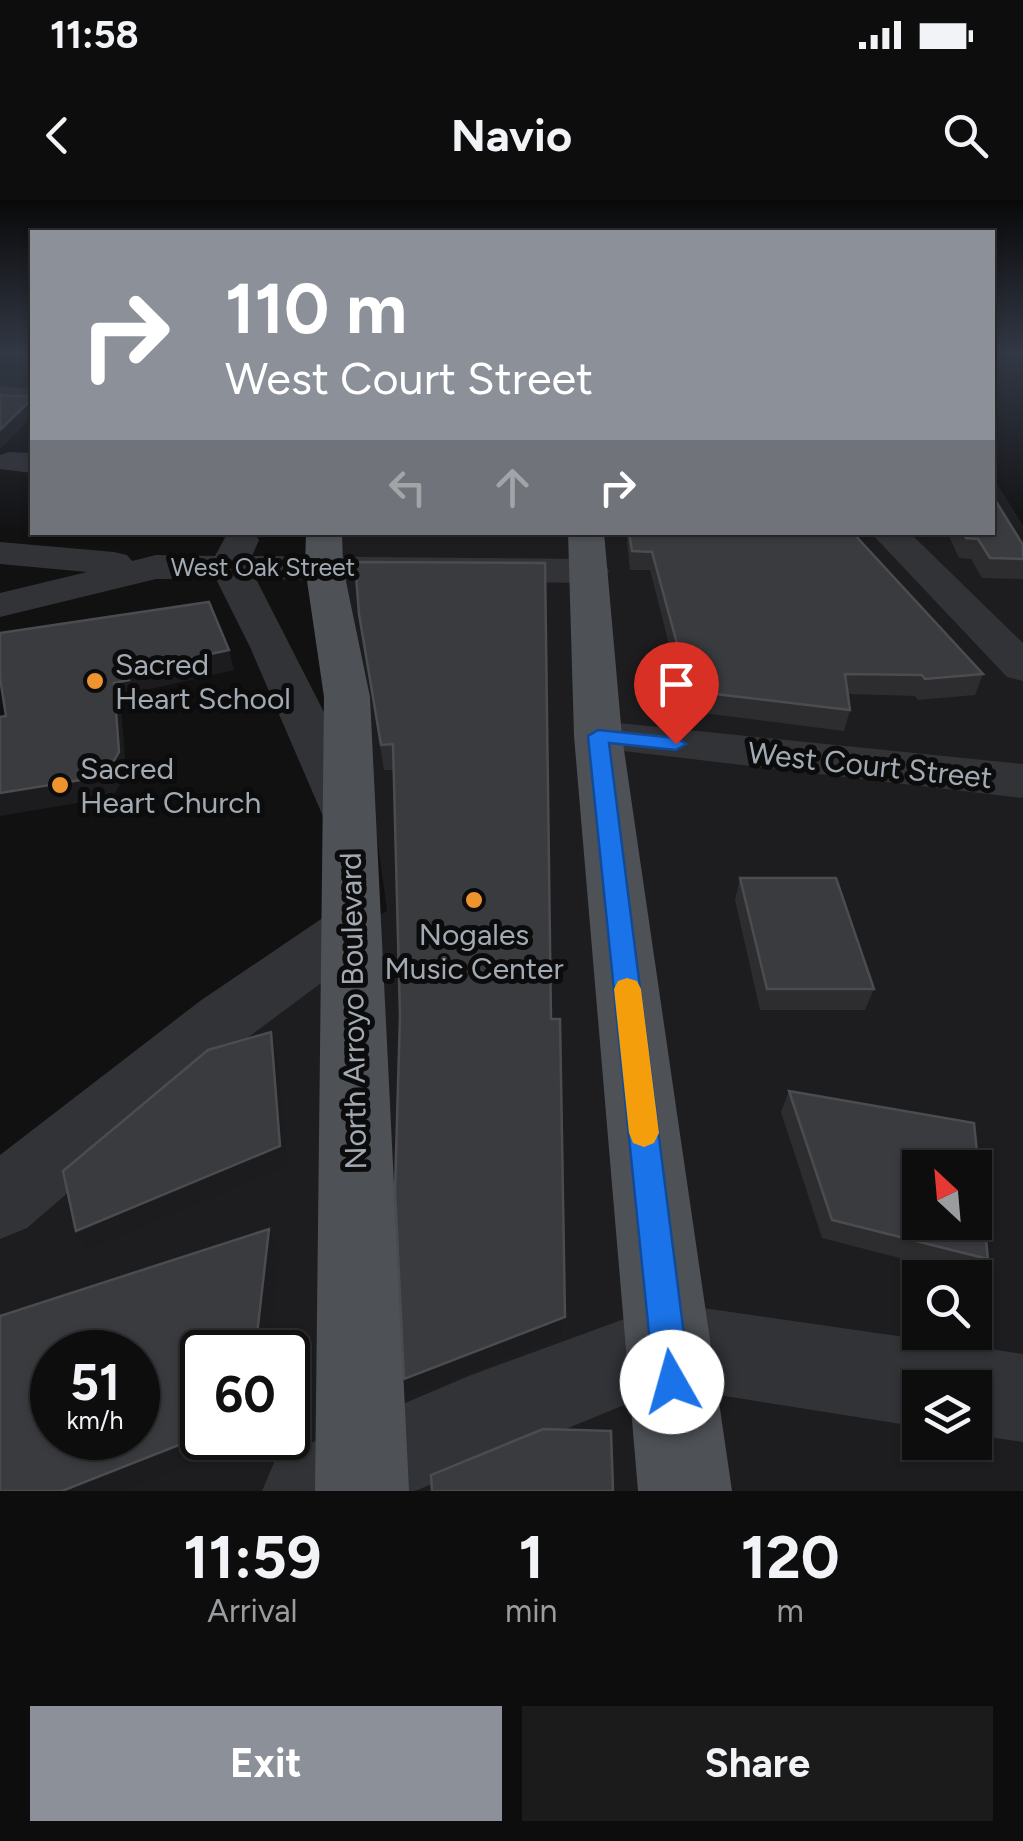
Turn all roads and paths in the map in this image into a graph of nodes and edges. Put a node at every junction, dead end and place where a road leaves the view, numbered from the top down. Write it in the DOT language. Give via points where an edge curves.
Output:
graph roads {
  1 [pos="891,535"];
  2 [pos="21,547"];
  3 [pos="236,549"];
  4 [pos="324,550"];
  5 [pos="588,552"];
  6 [pos="156,567"];
  7 [pos="0,605"];
  8 [pos="1023,668"];
  9 [pos="598,736"];
  10 [pos="1023,780"];
  11 [pos="349,814"];
  12 [pos="351,929"];
  13 [pos="0,1202"];
  14 [pos="668,1345"];
  15 [pos="902,1380"];
  16 [pos="992,1393"];
  17 [pos="1023,1398"];
  18 [pos="344,1483"];
  19 [pos="685,1491"];
  1 -- 8 [label="street"];
  2 -- 6 [label="street"];
  3 -- 4 [label="street, West Oak Street"];
  3 -- 6 [label="street, West Oak Street"];
  3 -- 11 [label="street" via="272,647"];
  4 -- 5 [label="street, West Oak Street"];
  4 -- 11 [label="main road, North Arroyo Boulevard" via="347,697"];
  5 -- 9 [label="main road"];
  6 -- 7 [label="street, West Oak Street"];
  9 -- 10 [label="street, West Court Street"];
  9 -- 14 [label="main road"];
  11 -- 12 [label="main road, North Arroyo Boulevard"];
  12 -- 13 [label="street" via="222,1020"];
  12 -- 18 [label="main road, North Arroyo Boulevard"];
  14 -- 15 [label="street"];
  14 -- 18 [label="street" via="471,1420"];
  14 -- 19 [label="main road"];
  16 -- 17 [label="street"];
}
